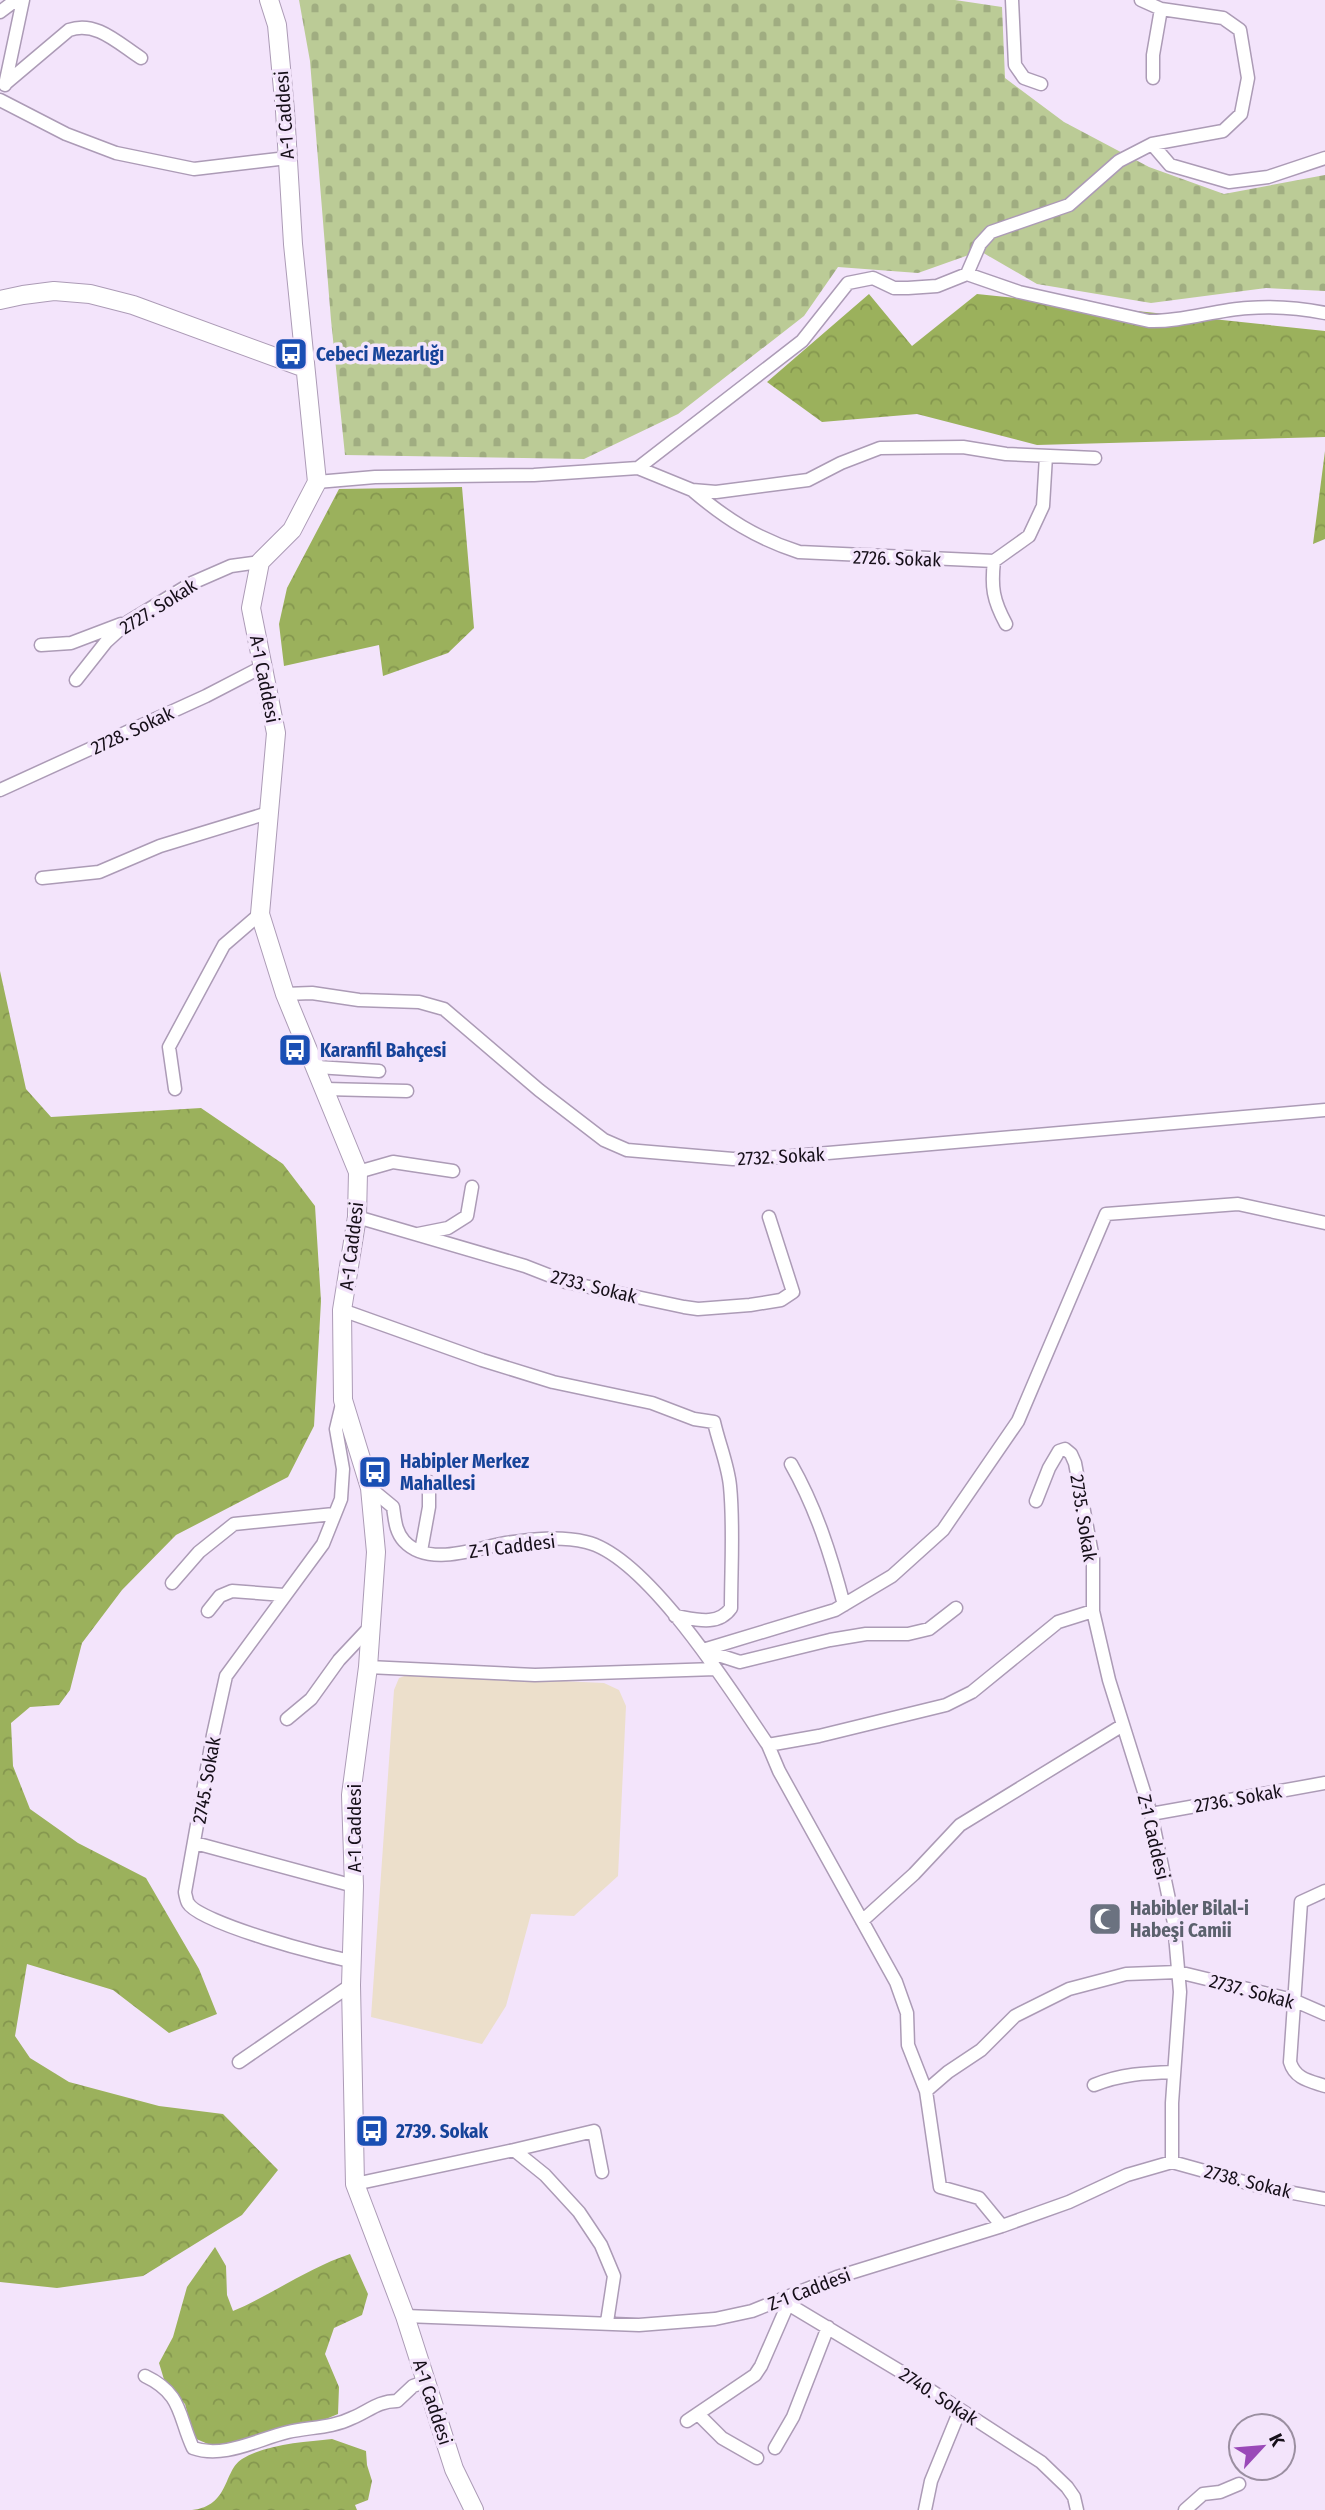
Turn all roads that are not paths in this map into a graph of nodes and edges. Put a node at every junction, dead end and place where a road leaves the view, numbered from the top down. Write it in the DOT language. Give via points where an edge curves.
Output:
graph roads {
  1 [pos="16,0"];
  2 [pos="23,0"];
  3 [pos="269,0"];
  4 [pos="1012,0"];
  5 [pos="1140,0"];
  6 [pos="1161,9"];
  7 [pos="0,12"];
  8 [pos="141,58"];
  9 [pos="1153,78"];
  10 [pos="5,84"];
  11 [pos="1041,84"];
  12 [pos="0,98"];
  13 [pos="1152,144"];
  14 [pos="287,158"];
  15 [pos="1325,158"];
  16 [pos="967,274"];
  17 [pos="0,300"];
  18 [pos="1325,313"];
  19 [pos="305,368"];
  20 [pos="1046,456"];
  21 [pos="1095,458"];
  22 [pos="638,468"];
  23 [pos="317,482"];
  24 [pos="692,489"];
  25 [pos="994,561"];
  26 [pos="260,562"];
  27 [pos="128,622"];
  28 [pos="1006,624"];
  29 [pos="41,645"];
  30 [pos="262,667"];
  31 [pos="76,680"];
  32 [pos="0,790"];
  33 [pos="268,813"];
  34 [pos="42,877"];
  35 [pos="260,914"];
  36 [pos="285,994"];
  37 [pos="317,1067"];
  38 [pos="379,1071"];
  39 [pos="175,1089"];
  40 [pos="326,1089"];
  41 [pos="407,1091"];
  42 [pos="1325,1110"];
  43 [pos="453,1171"];
  44 [pos="358,1172"];
  45 [pos="472,1186"];
  46 [pos="357,1217"];
  47 [pos="769,1217"];
  48 [pos="1325,1223"];
  49 [pos="414,1235"];
  50 [pos="342,1310"];
  51 [pos="343,1400"];
  52 [pos="791,1464"];
  53 [pos="429,1482"];
  54 [pos="370,1488"];
  55 [pos="1036,1501"];
  56 [pos="334,1514"];
  57 [pos="421,1551"];
  58 [pos="172,1583"];
  59 [pos="284,1595"];
  60 [pos="844,1605"];
  61 [pos="956,1608"];
  62 [pos="208,1611"];
  63 [pos="1093,1611"];
  64 [pos="675,1616"];
  65 [pos="370,1627"];
  66 [pos="703,1650"];
  67 [pos="368,1667"];
  68 [pos="716,1669"];
  69 [pos="287,1719"];
  70 [pos="1123,1725"];
  71 [pos="768,1745"];
  72 [pos="1325,1783"];
  73 [pos="1151,1814"];
  74 [pos="195,1843"];
  75 [pos="354,1886"];
  76 [pos="1325,1891"];
  77 [pos="862,1921"];
  78 [pos="352,1961"];
  79 [pos="1178,1972"];
  80 [pos="351,1984"];
  81 [pos="1293,2000"];
  82 [pos="1325,2014"];
  83 [pos="239,2062"];
  84 [pos="1174,2072"];
  85 [pos="1094,2085"];
  86 [pos="1325,2086"];
  87 [pos="926,2091"];
  88 [pos="514,2150"];
  89 [pos="1172,2162"];
  90 [pos="602,2172"];
  91 [pos="355,2184"];
  92 [pos="1325,2199"];
  93 [pos="1002,2226"];
  94 [pos="786,2302"];
  95 [pos="405,2316"];
  96 [pos="607,2322"];
  97 [pos="828,2327"];
  98 [pos="145,2376"];
  99 [pos="427,2381"];
  100 [pos="960,2410"];
  101 [pos="775,2448"];
  102 [pos="757,2458"];
  103 [pos="1239,2484"];
  104 [pos="474,2510"];
  105 [pos="925,2510"];
  106 [pos="1077,2510"];
  107 [pos="1185,2510"];
  1 -- 7 [label="street"];
  2 -- 10 [label="street"];
  3 -- 14 [label="main road, A-1 Caddesi" via="277,25"];
  4 -- 11 [label="street" via="1015,65 1024,78"];
  5 -- 6 [label="street"];
  6 -- 9 [label="street"];
  6 -- 13 [label="street" via="1223,18 1240,30 1248,78 1241,114 1223,131"];
  8 -- 10 [label="street" via="95,28 81,25"];
  10 -- 12 [label="street"];
  12 -- 14 [label="street" via="66,134 116,153 194,169"];
  13 -- 15 [label="street" via="1170,165 1229,182 1268,177"];
  13 -- 16 [label="street" via="1119,160 1069,205 992,232 980,244"];
  14 -- 19 [label="main road, A-1 Caddesi"];
  16 -- 18 [label="street" via="1019,292 1149,321 1247,308"];
  16 -- 22 [label="street" via="937,286 894,288 873,278 848,283 802,341"];
  17 -- 19 [label="main road" via="54,291 90,294 133,304"];
  19 -- 23 [label="main road, A-1 Caddesi"];
  20 -- 21 [label="street, 2726. Sokak"];
  20 -- 24 [label="street, 2726. Sokak" via="963,447 880,448 808,480 716,492"];
  20 -- 25 [label="street" via="1043,506 1029,536"];
  22 -- 23 [label="street, 2726. Sokak"];
  22 -- 24 [label="street, 2726. Sokak"];
  23 -- 26 [label="main road" via="292,530"];
  24 -- 25 [label="street, 2726. Sokak" via="751,533 799,552"];
  25 -- 28 [label="street" via="991,588"];
  26 -- 27 [label="street, 2727. Sokak" via="231,566 192,583"];
  26 -- 30 [label="main road, A-1 Caddesi" via="251,608"];
  27 -- 29 [label="street" via="71,643"];
  27 -- 31 [label="street, 2727. Sokak"];
  30 -- 32 [label="street, 2728. Sokak"];
  30 -- 33 [label="main road, A-1 Caddesi" via="276,733"];
  33 -- 34 [label="street" via="160,846 99,872"];
  33 -- 35 [label="main road, A-1 Caddesi"];
  35 -- 36 [label="main road, A-1 Caddesi"];
  35 -- 39 [label="street" via="225,945 169,1047"];
  36 -- 37 [label="main road, A-1 Caddesi"];
  36 -- 42 [label="street, 2732. Sokak" via="419,1002 444,1009 593,1132 627,1150 733,1159 782,1157"];
  37 -- 38 [label="street"];
  37 -- 40 [label="main road, A-1 Caddesi"];
  40 -- 41 [label="street"];
  40 -- 44 [label="main road, A-1 Caddesi"];
  43 -- 44 [label="street" via="393,1162"];
  44 -- 46 [label="main road, A-1 Caddesi"];
  45 -- 49 [label="street" via="467,1216 449,1228"];
  46 -- 49 [label="street, 2733. Sokak"];
  46 -- 50 [label="main road, A-1 Caddesi"];
  47 -- 49 [label="street, 2733. Sokak" via="793,1292 781,1300 698,1309 566,1282"];
  48 -- 60 [label="street" via="1238,1204 1106,1214 1018,1421 943,1530 892,1576"];
  50 -- 51 [label="main road, A-1 Caddesi"];
  50 -- 64 [label="street" via="553,1382 714,1422 730,1489 731,1608 726,1616 703,1621"];
  51 -- 54 [label="main road, A-1 Caddesi"];
  51 -- 56 [label="street, 2745. Sokak" via="336,1429 343,1469 341,1499"];
  52 -- 60 [label="street" via="831,1556"];
  53 -- 57 [label="street"];
  54 -- 57 [label="street" via="393,1507 405,1543"];
  54 -- 65 [label="main road, A-1 Caddesi" via="376,1552"];
  55 -- 63 [label="street, 2735. Sokak" via="1049,1468 1065,1449 1075,1463 1093,1559"];
  56 -- 58 [label="street" via="234,1524 198,1552"];
  56 -- 59 [label="street, 2745. Sokak" via="323,1544"];
  57 -- 64 [label="street, Z-1 Caddesi" via="452,1554 537,1539 587,1542 633,1569"];
  59 -- 62 [label="street" via="232,1591 220,1596"];
  59 -- 74 [label="street, 2745. Sokak" via="226,1676"];
  60 -- 66 [label="street"];
  61 -- 66 [label="street" via="929,1629 830,1640 740,1662"];
  63 -- 70 [label="street, Z-1 Caddesi"];
  63 -- 71 [label="street" via="1058,1622 972,1692 946,1705"];
  64 -- 66 [label="street, Z-1 Caddesi"];
  65 -- 67 [label="main road, A-1 Caddesi"];
  65 -- 69 [label="street" via="311,1699"];
  66 -- 68 [label="street, Z-1 Caddesi"];
  67 -- 68 [label="street" via="534,1675"];
  67 -- 75 [label="main road, A-1 Caddesi" via="351,1795"];
  68 -- 71 [label="street, Z-1 Caddesi"];
  70 -- 73 [label="street, Z-1 Caddesi"];
  70 -- 77 [label="street" via="960,1825"];
  71 -- 77 [label="street, Z-1 Caddesi"];
  72 -- 73 [label="street, 2736. Sokak"];
  73 -- 79 [label="street, Z-1 Caddesi" via="1174,1923"];
  74 -- 75 [label="street"];
  74 -- 78 [label="street, 2745. Sokak" via="185,1892 194,1909 261,1938"];
  75 -- 78 [label="main road, A-1 Caddesi"];
  76 -- 81 [label="street" via="1301,1902"];
  77 -- 87 [label="street, Z-1 Caddesi" via="896,1982 907,2012 908,2045"];
  78 -- 80 [label="main road, A-1 Caddesi"];
  79 -- 81 [label="street, 2737. Sokak"];
  79 -- 84 [label="street, Z-1 Caddesi"];
  79 -- 87 [label="street, 2737. Sokak" via="1126,1974 1069,1989 1015,2015 981,2050"];
  80 -- 83 [label="street"];
  80 -- 91 [label="main road, A-1 Caddesi"];
  81 -- 82 [label="street, 2737. Sokak"];
  81 -- 86 [label="street" via="1293,2071"];
  84 -- 85 [label="street" via="1136,2073"];
  84 -- 89 [label="street, Z-1 Caddesi"];
  87 -- 93 [label="street, Z-1 Caddesi" via="940,2188 979,2198"];
  88 -- 90 [label="street" via="594,2131"];
  88 -- 91 [label="street"];
  88 -- 96 [label="street" via="579,2212 601,2245 614,2276"];
  89 -- 92 [label="street, 2738. Sokak"];
  89 -- 93 [label="street, Z-1 Caddesi" via="1127,2175"];
  91 -- 95 [label="main road, A-1 Caddesi"];
  93 -- 94 [label="street, Z-1 Caddesi" via="837,2277"];
  94 -- 96 [label="street, Z-1 Caddesi" via="715,2319 639,2325"];
  94 -- 97 [label="street, 2740. Sokak"];
  94 -- 102 [label="street" via="755,2375 692,2417"];
  95 -- 96 [label="street, Z-1 Caddesi"];
  95 -- 99 [label="main road, A-1 Caddesi"];
  97 -- 100 [label="street, 2740. Sokak"];
  97 -- 101 [label="street" via="793,2417"];
  98 -- 99 [label="street" via="167,2391 178,2405 193,2448 206,2452 340,2423 384,2401 397,2401 413,2386"];
  99 -- 104 [label="main road, A-1 Caddesi" via="454,2469"];
  100 -- 105 [label="street" via="931,2481"];
  100 -- 106 [label="street, 2740. Sokak" via="1041,2462 1067,2487"];
  103 -- 107 [label="street" via="1203,2494"];
}
